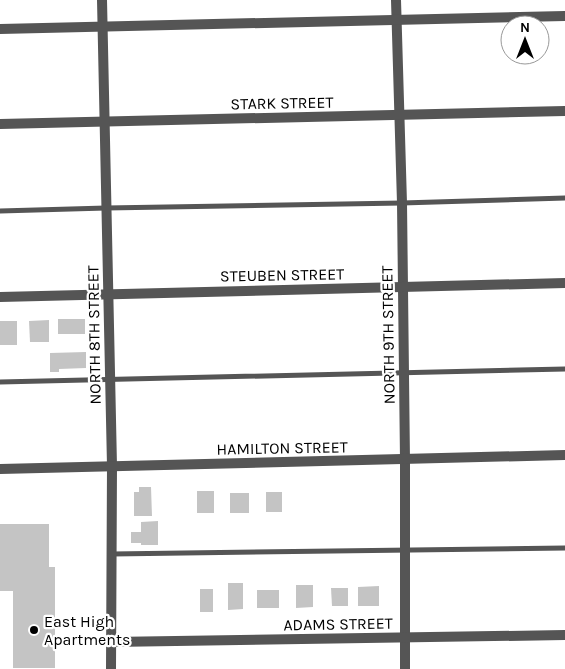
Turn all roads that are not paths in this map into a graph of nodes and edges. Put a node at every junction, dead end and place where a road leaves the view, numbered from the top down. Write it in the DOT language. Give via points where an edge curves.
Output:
graph roads {
  1 [pos="102,0"];
  2 [pos="396,0"];
  3 [pos="565,16"];
  4 [pos="397,20"];
  5 [pos="103,27"];
  6 [pos="0,29"];
  7 [pos="565,112"];
  8 [pos="399,115"];
  9 [pos="104,122"];
  10 [pos="0,124"];
  11 [pos="565,198"];
  12 [pos="402,203"];
  13 [pos="106,208"];
  14 [pos="0,211"];
  15 [pos="565,283"];
  16 [pos="403,287"];
  17 [pos="109,294"];
  18 [pos="0,297"];
  19 [pos="565,369"];
  20 [pos="404,372"];
  21 [pos="110,380"];
  22 [pos="0,382"];
  23 [pos="565,455"];
  24 [pos="405,460"];
  25 [pos="112,466"];
  26 [pos="0,469"];
  27 [pos="565,548"];
  28 [pos="405,550"];
  29 [pos="112,554"];
  30 [pos="565,635"];
  31 [pos="405,638"];
  32 [pos="111,642"];
  33 [pos="111,669"];
  34 [pos="405,669"];
  1 -- 5 [label="street, NORTH 8TH STREET"];
  2 -- 4 [label="street, NORTH 9TH STREET"];
  3 -- 4 [label="street"];
  4 -- 5 [label="street"];
  4 -- 8 [label="street, NORTH 9TH STREET"];
  5 -- 6 [label="street"];
  5 -- 9 [label="street, NORTH 8TH STREET"];
  7 -- 8 [label="street, STARK STREET"];
  8 -- 9 [label="street, STARK STREET"];
  8 -- 12 [label="street, NORTH 9TH STREET"];
  9 -- 10 [label="street, STARK STREET"];
  9 -- 13 [label="street, NORTH 8TH STREET"];
  11 -- 12 [label="lane"];
  12 -- 13 [label="lane"];
  12 -- 16 [label="street, NORTH 9TH STREET"];
  13 -- 14 [label="lane"];
  13 -- 17 [label="street, NORTH 8TH STREET"];
  15 -- 16 [label="street, STEUBEN STREET"];
  16 -- 17 [label="street, STEUBEN STREET"];
  16 -- 20 [label="street, NORTH 9TH STREET"];
  17 -- 18 [label="street, STEUBEN STREET"];
  17 -- 21 [label="street, NORTH 8TH STREET"];
  19 -- 20 [label="lane"];
  20 -- 21 [label="lane"];
  20 -- 24 [label="street, NORTH 9TH STREET"];
  21 -- 22 [label="lane"];
  21 -- 25 [label="street, NORTH 8TH STREET"];
  23 -- 24 [label="street, HAMILTON STREET"];
  24 -- 25 [label="street, HAMILTON STREET"];
  24 -- 28 [label="street, NORTH 9TH STREET"];
  25 -- 26 [label="street, HAMILTON STREET"];
  25 -- 29 [label="street, NORTH 8TH STREET"];
  27 -- 28 [label="lane"];
  28 -- 29 [label="lane"];
  28 -- 31 [label="street, NORTH 9TH STREET"];
  29 -- 32 [label="street, NORTH 8TH STREET"];
  30 -- 31 [label="street, ADAMS STREET"];
  31 -- 32 [label="street, ADAMS STREET"];
  31 -- 34 [label="street, NORTH 9TH STREET"];
  32 -- 33 [label="street, NORTH 8TH STREET"];
}
